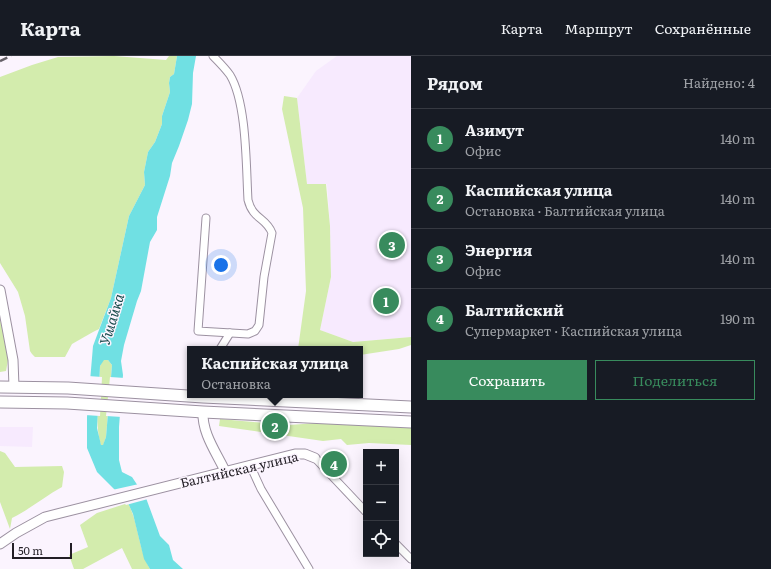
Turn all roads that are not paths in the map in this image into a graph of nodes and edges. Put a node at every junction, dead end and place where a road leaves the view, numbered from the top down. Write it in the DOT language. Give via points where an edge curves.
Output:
graph roads {
  1 [pos="213,56"];
  2 [pos="206,218"];
  3 [pos="0,290"];
  4 [pos="230,333"];
  5 [pos="222,346"];
  6 [pos="0,387"];
  7 [pos="14,387"];
  8 [pos="187,395"];
  9 [pos="241,398"];
  10 [pos="0,402"];
  11 [pos="411,407"];
  12 [pos="203,412"];
  13 [pos="411,422"];
  14 [pos="315,458"];
  15 [pos="250,465"];
  16 [pos="225,470"];
  17 [pos="363,509"];
  18 [pos="0,544"];
  19 [pos="399,547"];
  20 [pos="411,560"];
  21 [pos="309,569"];
  1 -- 4 [label="street" via="230,75 240,103 250,209 270,227 272,233 259,325 255,331 248,334"];
  2 -- 4 [label="street" via="198,331"];
  3 -- 7 [label="street" via="13,360"];
  4 -- 5 [label="street"];
  6 -- 7 [label="main road"];
  7 -- 8 [label="main road"];
  9 -- 11 [label="main road"];
  10 -- 12 [label="main road" via="67,403"];
  12 -- 13 [label="main road"];
  12 -- 16 [label="street" via="205,430"];
  14 -- 15 [label="street, Балтийская улица" via="295,454"];
  14 -- 17 [label="street"];
  15 -- 16 [label="street, Балтийская улица"];
  15 -- 21 [label="street" via="261,489"];
  16 -- 18 [label="street, Балтийская улица" via="45,517"];
  19 -- 20 [label="street"];
}
